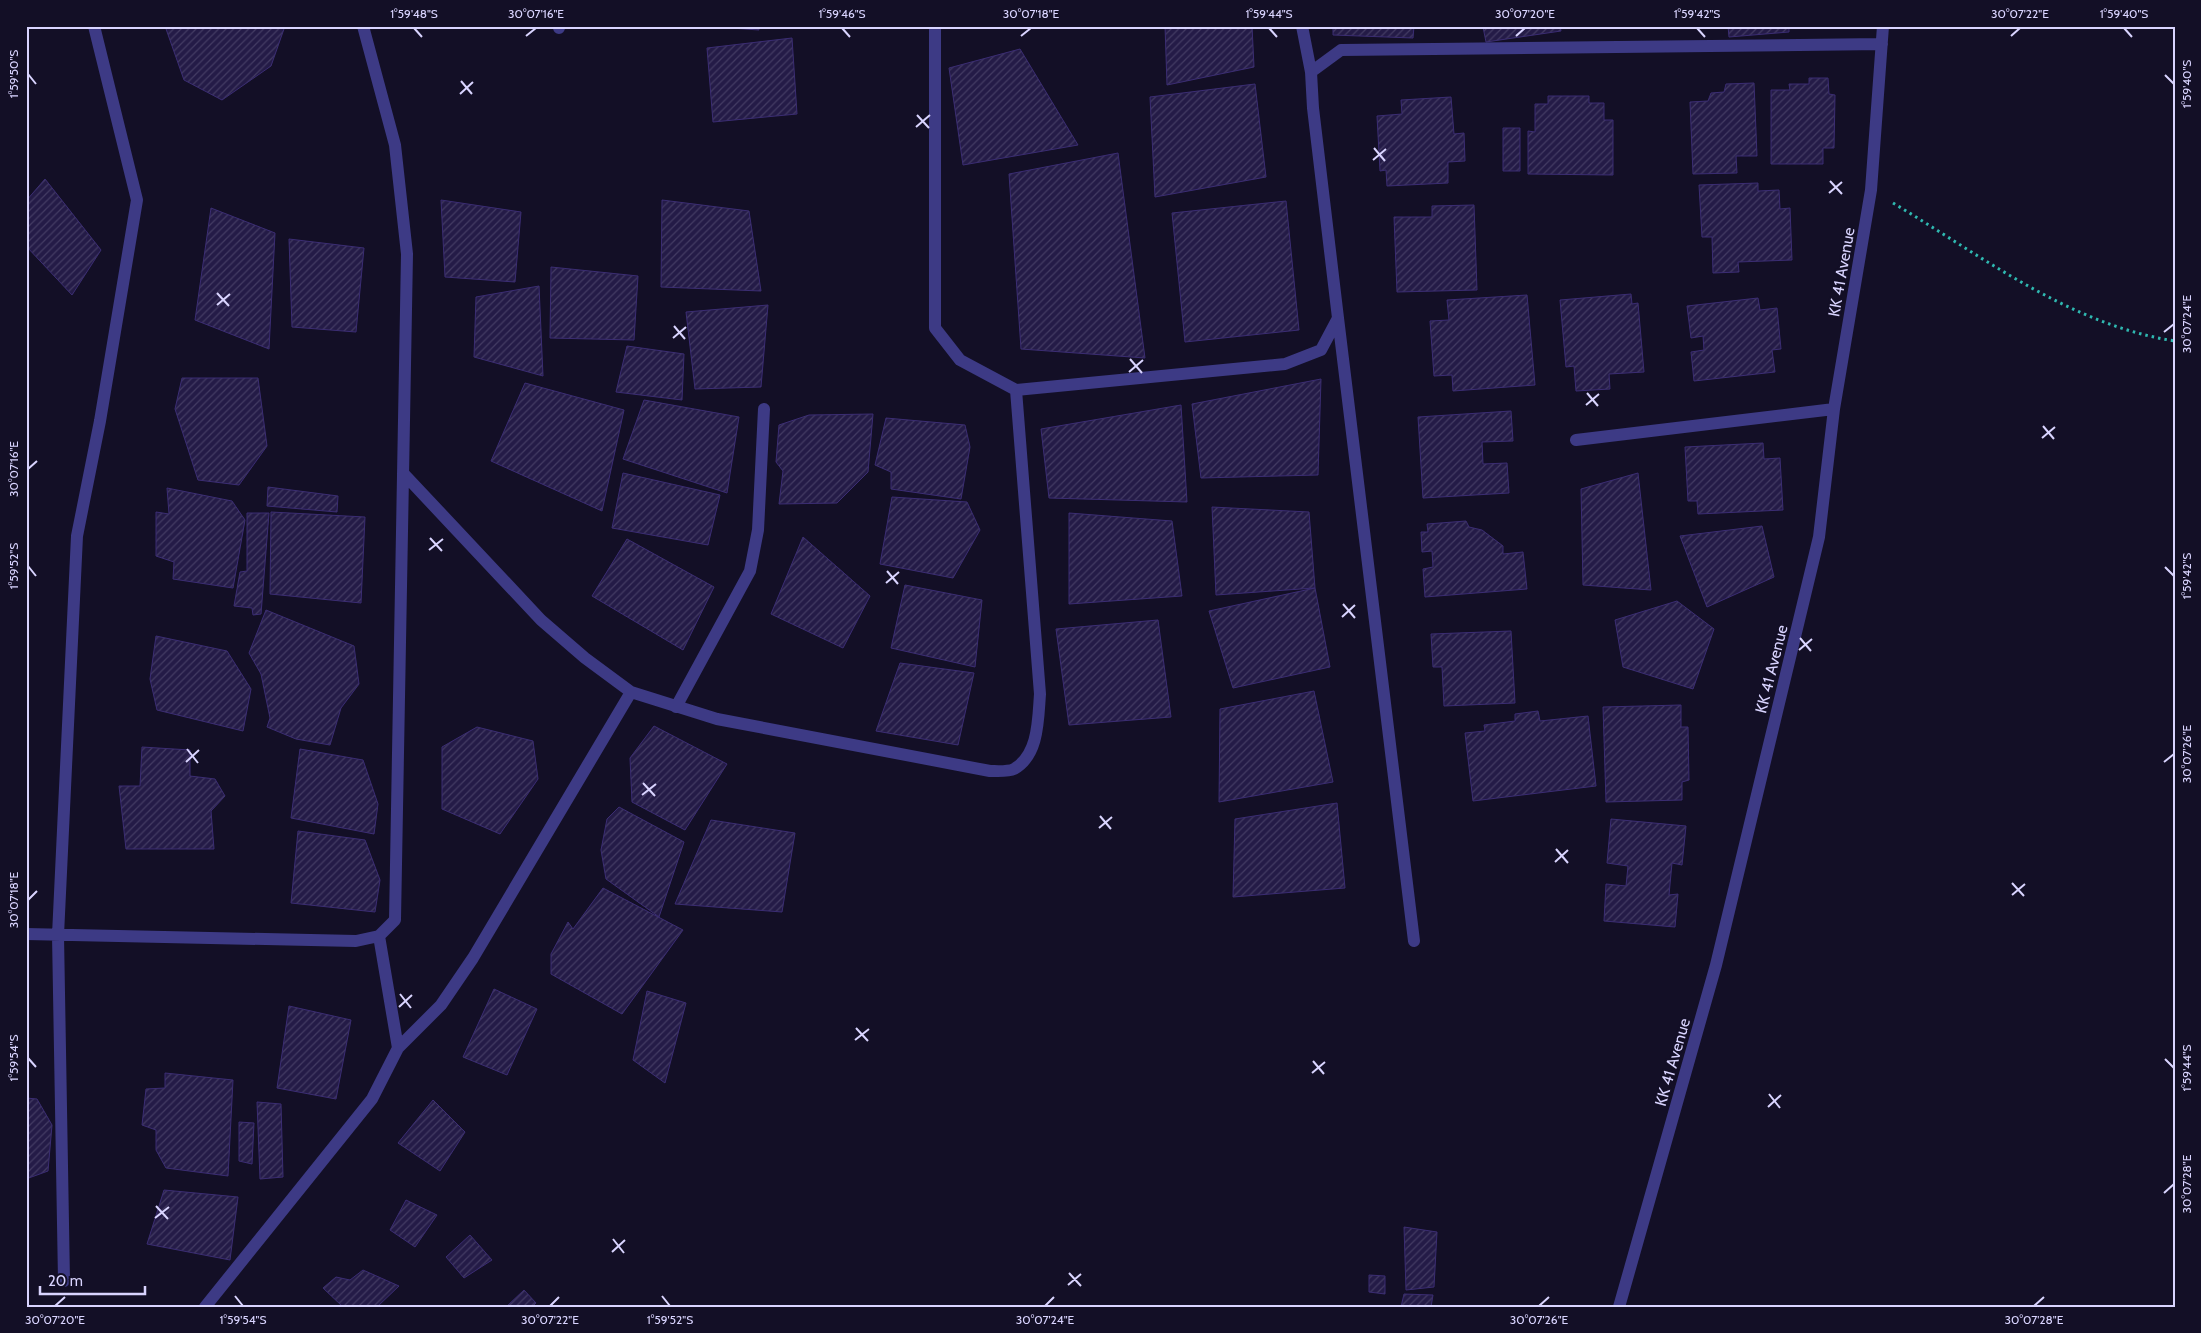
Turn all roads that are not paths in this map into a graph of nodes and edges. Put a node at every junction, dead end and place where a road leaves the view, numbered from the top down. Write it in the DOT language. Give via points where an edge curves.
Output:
graph roads {
  1 [pos="94,26"];
  2 [pos="363,26"];
  3 [pos="936,26"];
  4 [pos="1302,26"];
  5 [pos="1883,26"];
  6 [pos="1882,44"];
  7 [pos="1311,72"];
  8 [pos="1338,318"];
  9 [pos="1016,390"];
  10 [pos="764,409"];
  11 [pos="1834,409"];
  12 [pos="1576,440"];
  13 [pos="403,474"];
  14 [pos="631,692"];
  15 [pos="676,707"];
  16 [pos="26,934"];
  17 [pos="58,935"];
  18 [pos="379,936"];
  19 [pos="1414,941"];
  20 [pos="398,1048"];
  21 [pos="64,1281"];
  22 [pos="205,1307"];
  23 [pos="1619,1307"];
  1 -- 17 [label="street" via="136,200 100,421 77,536"];
  2 -- 13 [label="street" via="395,145 407,254"];
  3 -- 9 [label="street" via="935,328 960,360"];
  4 -- 7 [label="street"];
  5 -- 6 [label="street, KK 41 Avenue"];
  6 -- 7 [label="street" via="1341,50"];
  6 -- 11 [label="street, KK 41 Avenue" via="1871,190"];
  7 -- 8 [label="street"];
  8 -- 9 [label="street" via="1321,350 1285,364"];
  8 -- 19 [label="street"];
  9 -- 15 [label="street" via="1040,694 1036,739 1025,758 1013,769 990,771 717,719"];
  10 -- 15 [label="street" via="758,530 750,572"];
  11 -- 12 [label="street"];
  11 -- 23 [label="street, KK 41 Avenue" via="1817,546 1716,964"];
  13 -- 14 [label="street" via="541,620"];
  13 -- 18 [label="street" via="396,920"];
  14 -- 15 [label="street"];
  14 -- 20 [label="street" via="473,958 441,1005"];
  16 -- 17 [label="street"];
  17 -- 18 [label="street" via="356,941"];
  17 -- 21 [label="street"];
  18 -- 20 [label="street"];
  20 -- 22 [label="street" via="372,1099"];
}
